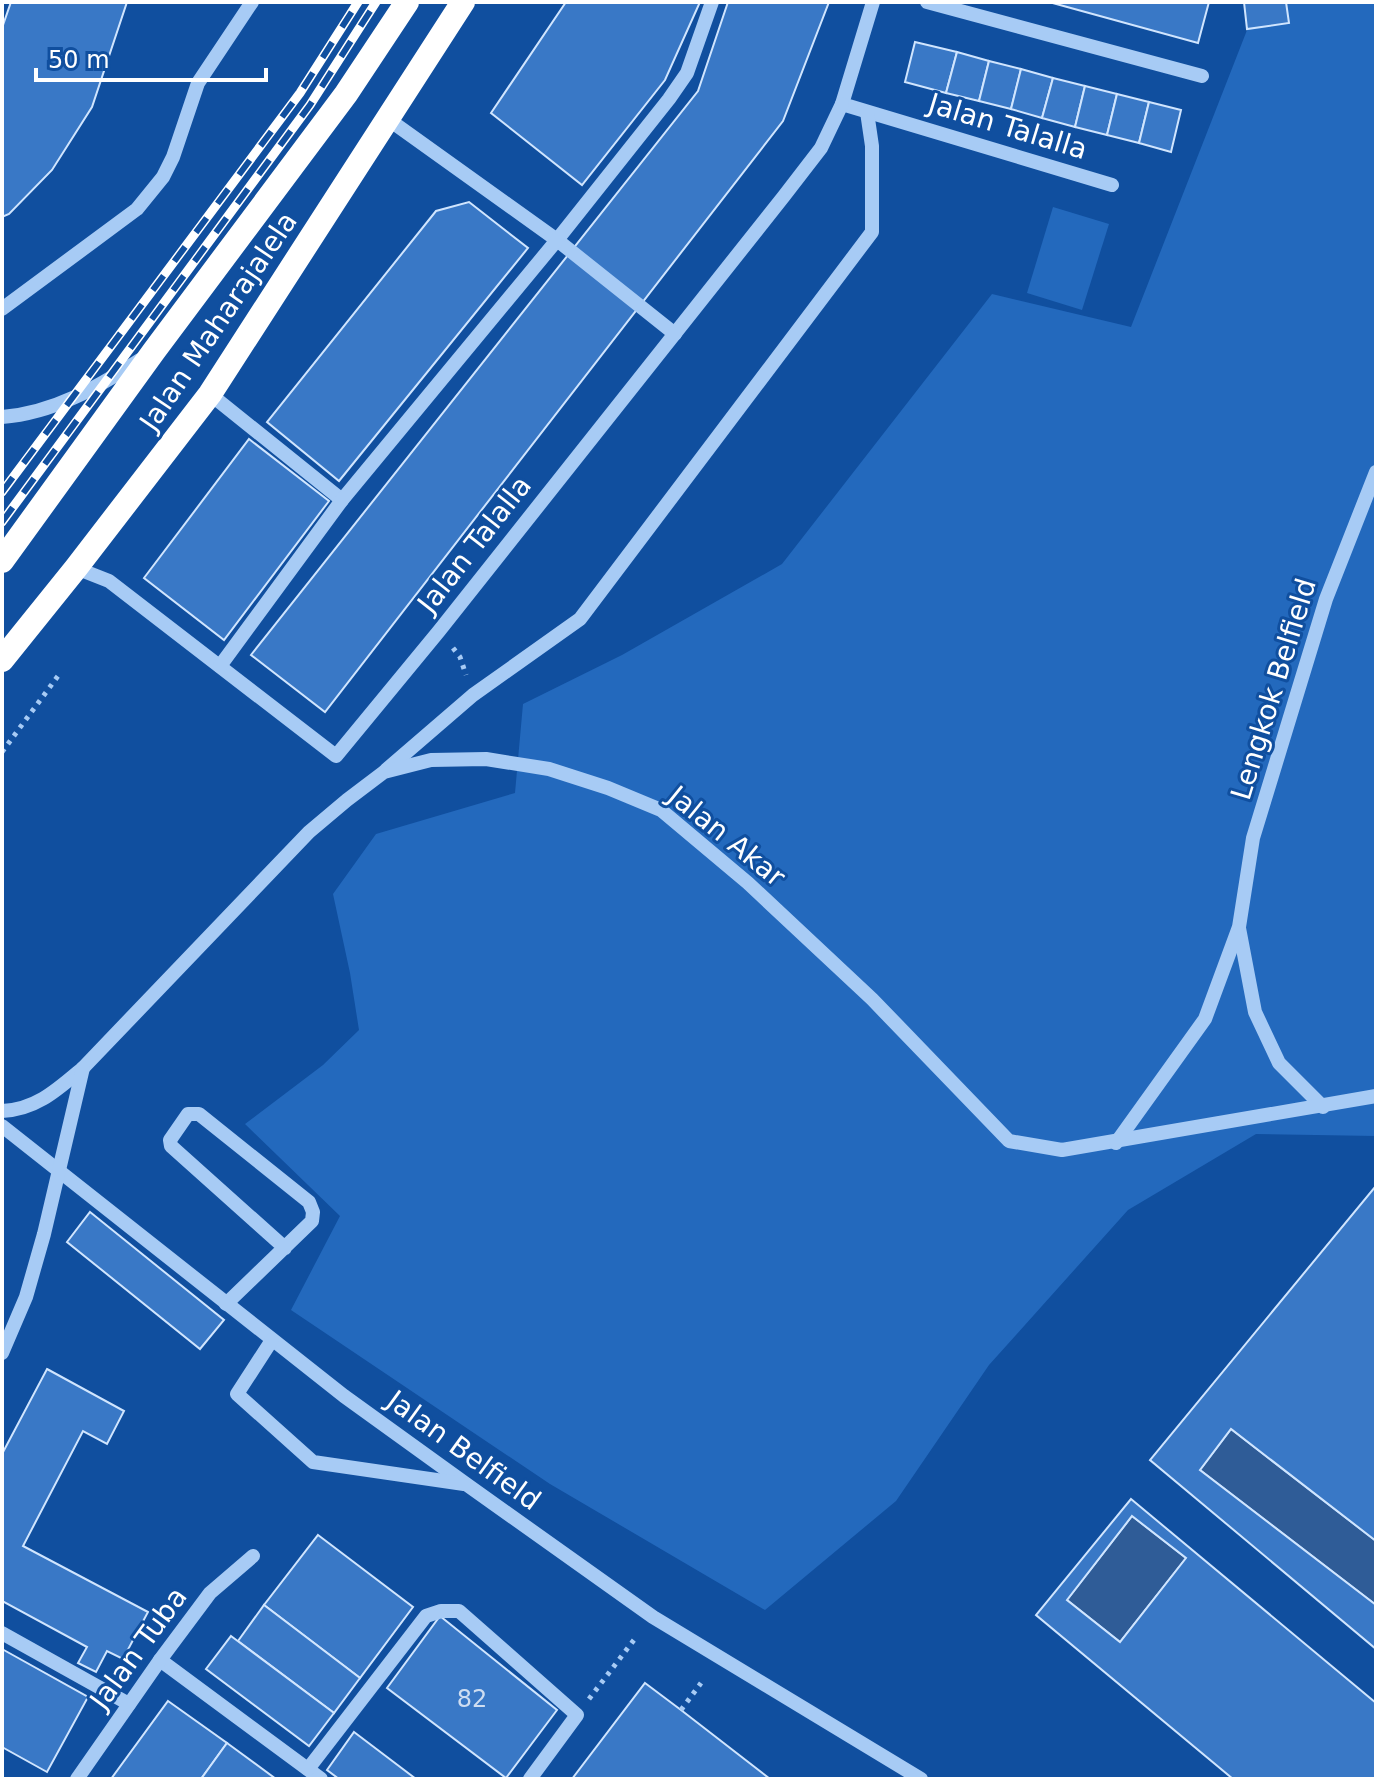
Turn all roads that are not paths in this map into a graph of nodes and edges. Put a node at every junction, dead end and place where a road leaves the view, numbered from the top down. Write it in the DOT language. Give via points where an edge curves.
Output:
graph roads {
  1 [pos="252,2"];
  2 [pos="407,2"];
  3 [pos="463,2"];
  4 [pos="712,2"];
  5 [pos="873,2"];
  6 [pos="927,2"];
  7 [pos="1202,76"];
  8 [pos="842,104"];
  9 [pos="867,112"];
  10 [pos="388,119"];
  11 [pos="1112,185"];
  12 [pos="557,240"];
  13 [pos="2,309"];
  14 [pos="675,334"];
  15 [pos="154,351"];
  16 [pos="210,394"];
  17 [pos="2,417"];
  18 [pos="1376,472"];
  19 [pos="342,500"];
  20 [pos="2,561"];
  21 [pos="76,568"];
  22 [pos="2,660"];
  23 [pos="220,666"];
  24 [pos="384,772"];
  25 [pos="1239,927"];
  26 [pos="83,1068"];
  27 [pos="1376,1096"];
  28 [pos="1323,1107"];
  29 [pos="2,1111"];
  30 [pos="2,1126"];
  31 [pos="1116,1143"];
  32 [pos="58,1171"];
  33 [pos="285,1248"];
  34 [pos="226,1304"];
  35 [pos="272,1340"];
  36 [pos="2,1353"];
  37 [pos="466,1484"];
  38 [pos="253,1556"];
  39 [pos="2,1633"];
  40 [pos="160,1660"];
  41 [pos="129,1704"];
  42 [pos="308,1769"];
  43 [pos="77,1779"];
  44 [pos="321,1779"];
  45 [pos="530,1779"];
  46 [pos="921,1779"];
  1 -- 13 [label="street" via="198,83 173,157 137,209"];
  2 -- 15 [label="highway, Jalan Maharajalela" via="346,94"];
  3 -- 10 [label="highway, Jalan Maharajalela"];
  4 -- 12 [label="street" via="687,73"];
  5 -- 8 [label="street, Jalan Talalla"];
  6 -- 7 [label="street"];
  8 -- 9 [label="street, Jalan Talalla"];
  8 -- 14 [label="street, Jalan Talalla" via="821,148"];
  9 -- 11 [label="street, Jalan Talalla"];
  9 -- 24 [label="street" via="872,232 580,619 473,695"];
  10 -- 12 [label="street"];
  10 -- 16 [label="highway, Jalan Maharajalela"];
  12 -- 14 [label="street"];
  12 -- 19 [label="street"];
  14 -- 23 [label="street, Jalan Talalla" via="336,756"];
  15 -- 17 [label="street" via="99,387 46,409"];
  15 -- 20 [label="highway, Jalan Maharajalela"];
  16 -- 19 [label="street"];
  16 -- 21 [label="highway, Jalan Maharajalela"];
  18 -- 25 [label="street, Lengkok Belfield" via="1326,599 1253,838"];
  19 -- 23 [label="street"];
  21 -- 22 [label="highway, Jalan Maharajalela"];
  21 -- 23 [label="street, Jalan Talalla" via="109,581"];
  24 -- 26 [label="street, Jalan Akar" via="309,832"];
  24 -- 31 [label="street, Jalan Akar" via="431,760 486,759 549,769 661,810 872,999 1009,1141 1062,1150"];
  25 -- 28 [label="street, Lengkok Belfield" via="1255,1012 1279,1063"];
  25 -- 31 [label="street, Lengkok Belfield" via="1205,1019"];
  26 -- 29 [label="street, Jalan Akar" via="50,1097 18,1111"];
  26 -- 32 [label="street"];
  27 -- 28 [label="street, Jalan Akar"];
  28 -- 31 [label="street, Jalan Akar"];
  30 -- 32 [label="street, Jalan Belfield"];
  32 -- 34 [label="street, Jalan Belfield"];
  32 -- 36 [label="street" via="26,1297"];
  33 -- 33 [label="street" via="171,1146 188,1114 199,1114 309,1202 312,1221"];
  33 -- 34 [label="street"];
  34 -- 35 [label="street, Jalan Belfield"];
  35 -- 37 [label="street, Jalan Belfield"];
  35 -- 37 [label="street" via="237,1394 313,1462"];
  37 -- 46 [label="street, Jalan Belfield" via="653,1617"];
  38 -- 40 [label="street, Jalan Tuba" via="210,1593"];
  39 -- 41 [label="street"];
  40 -- 41 [label="street, Jalan Tuba"];
  40 -- 42 [label="street"];
  41 -- 43 [label="street, Jalan Tuba"];
  42 -- 44 [label="street"];
  42 -- 45 [label="street" via="426,1616 459,1611 577,1715"];
}
